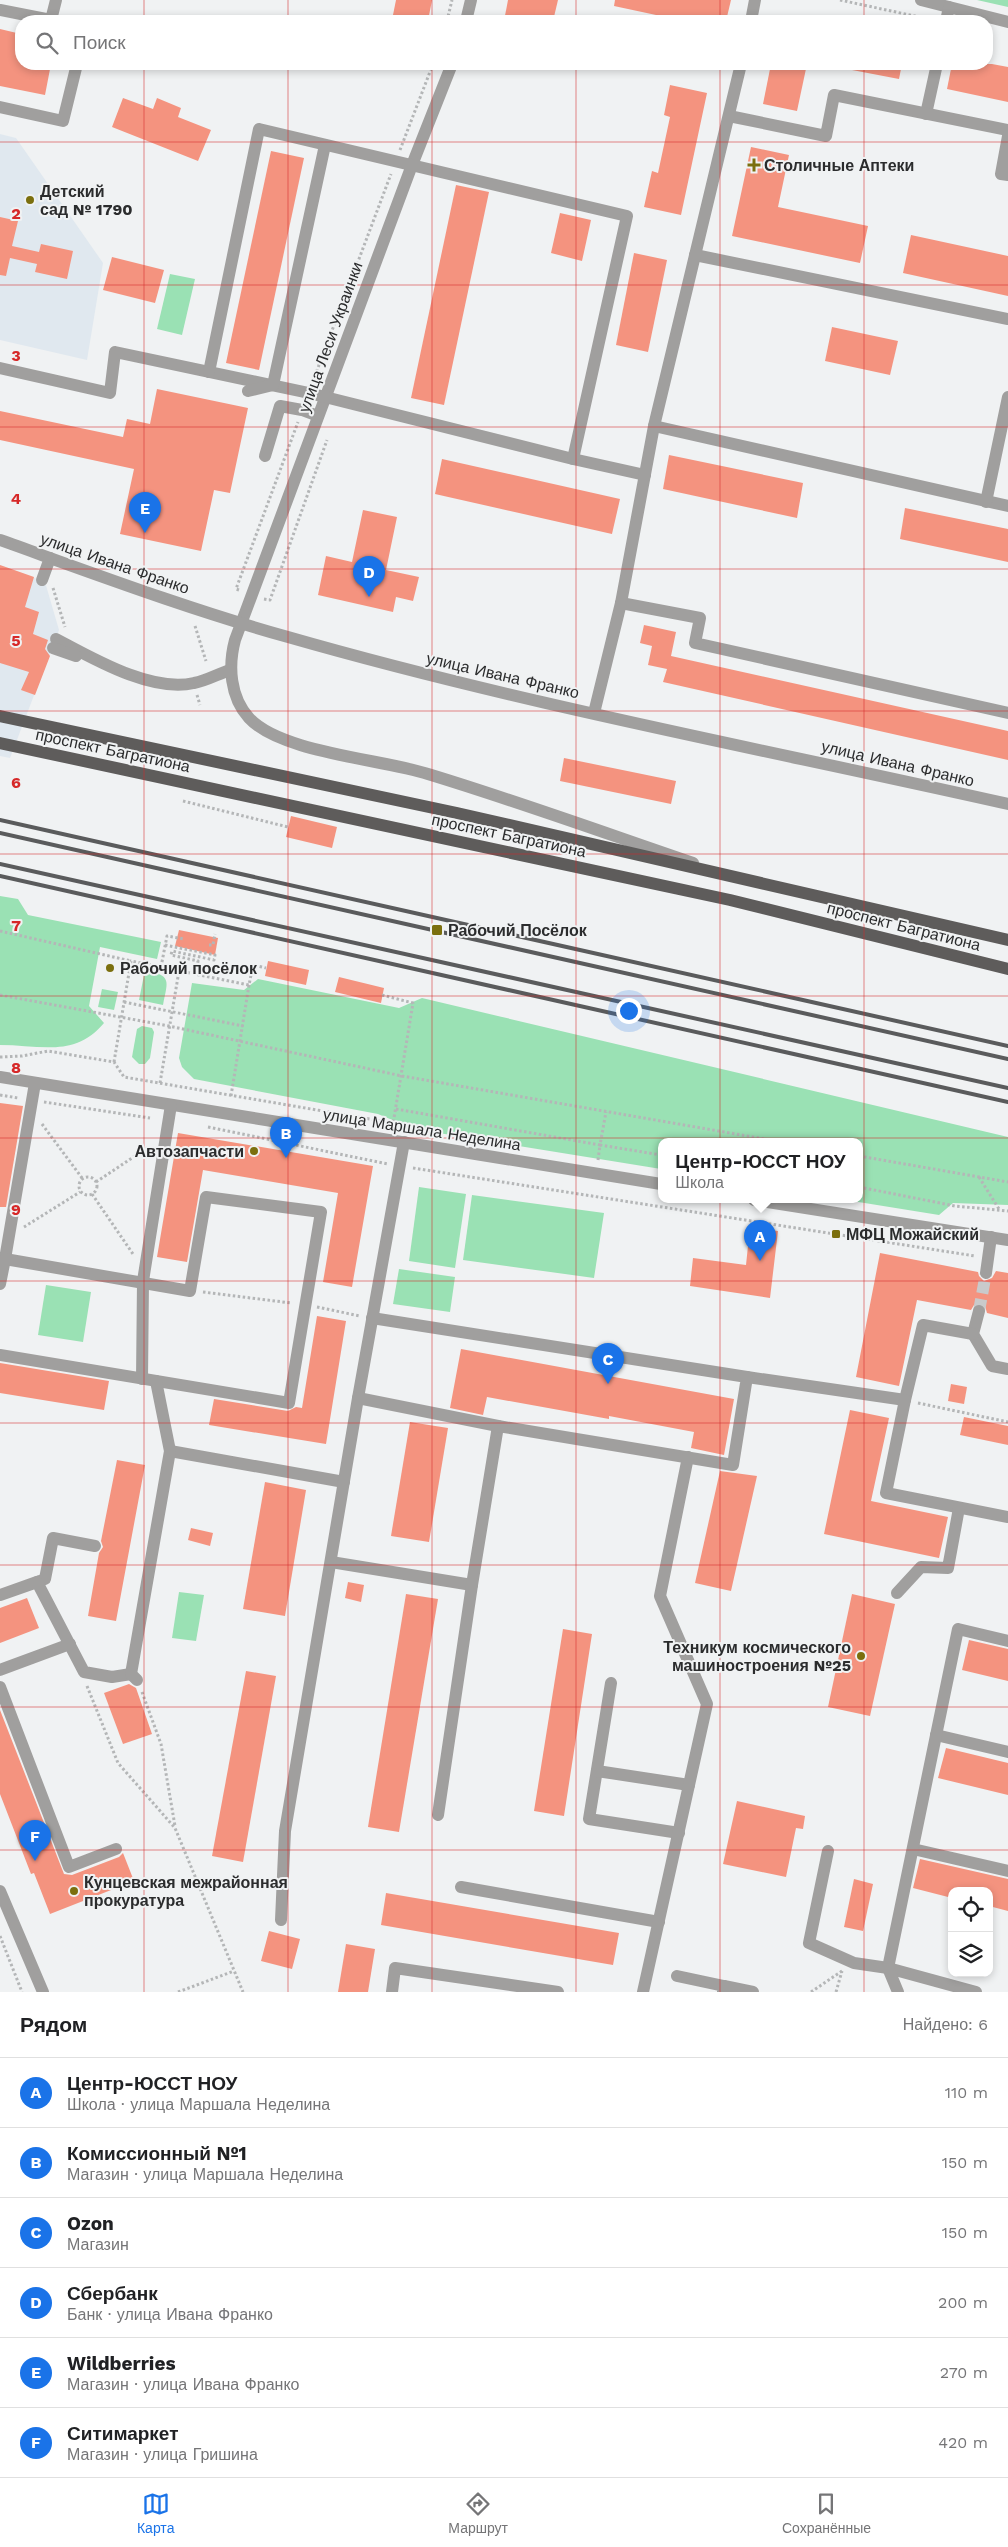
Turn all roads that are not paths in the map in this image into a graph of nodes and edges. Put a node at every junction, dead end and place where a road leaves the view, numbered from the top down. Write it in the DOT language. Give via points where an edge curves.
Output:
graph roads {
  1 [pos="56,0"];
  2 [pos="472,0"];
  3 [pos="755,0"];
  4 [pos="921,0"];
  5 [pos="2,7"];
  6 [pos="949,7"];
  7 [pos="34,15"];
  8 [pos="54,15"];
  9 [pos="468,15"];
  10 [pos="752,15"];
  11 [pos="947,15"];
  12 [pos="980,15"];
  13 [pos="993,18"];
  14 [pos="1008,22"];
  15 [pos="76,70"];
  16 [pos="450,70"];
  17 [pos="740,70"];
  18 [pos="935,70"];
  19 [pos="0,108"];
  20 [pos="926,114"];
  21 [pos="729,116"];
  22 [pos="1008,130"];
  23 [pos="1008,136"];
  24 [pos="324,145"];
  25 [pos="412,165"];
  26 [pos="1008,175"];
  27 [pos="695,255"];
  28 [pos="1008,319"];
  29 [pos="0,368"];
  30 [pos="209,372"];
  31 [pos="273,385"];
  32 [pos="248,391"];
  33 [pos="325,397"];
  34 [pos="1008,397"];
  35 [pos="318,416"];
  36 [pos="654,426"];
  37 [pos="265,456"];
  38 [pos="573,459"];
  39 [pos="645,475"];
  40 [pos="986,502"];
  41 [pos="1008,506"];
  42 [pos="0,540"];
  43 [pos="621,603"];
  44 [pos="241,623"];
  45 [pos="54,644"];
  46 [pos="230,670"];
  47 [pos="594,713"];
  48 [pos="1008,713"];
  49 [pos="0,716"];
  50 [pos="0,743"];
  51 [pos="1008,804"];
  52 [pos="737,877"];
  53 [pos="1008,940"];
  54 [pos="1008,969"];
  55 [pos="0,1077"];
  56 [pos="35,1083"];
  57 [pos="171,1105"];
  58 [pos="404,1142"];
  59 [pos="658,1184"];
  60 [pos="773,1203"];
  61 [pos="992,1237"];
  62 [pos="1008,1240"];
  63 [pos="2,1258"];
  64 [pos="986,1273"];
  65 [pos="144,1276"];
  66 [pos="0,1284"];
  67 [pos="979,1311"];
  68 [pos="372,1318"];
  69 [pos="973,1334"];
  70 [pos="0,1355"];
  71 [pos="1008,1369"];
  72 [pos="747,1377"];
  73 [pos="142,1378"];
  74 [pos="156,1381"];
  75 [pos="358,1398"];
  76 [pos="905,1400"];
  77 [pos="498,1426"];
  78 [pos="170,1451"];
  79 [pos="688,1457"];
  80 [pos="344,1482"];
  81 [pos="959,1508"];
  82 [pos="1008,1517"];
  83 [pos="95,1546"];
  84 [pos="331,1562"];
  85 [pos="37,1582"];
  86 [pos="472,1585"];
  87 [pos="897,1593"];
  88 [pos="0,1595"];
  89 [pos="1008,1641"];
  90 [pos="70,1644"];
  91 [pos="0,1670"];
  92 [pos="611,1683"];
  93 [pos="0,1686"];
  94 [pos="936,1736"];
  95 [pos="1008,1752"];
  96 [pos="597,1771"];
  97 [pos="689,1785"];
  98 [pos="438,1815"];
  99 [pos="678,1834"];
  100 [pos="116,1849"];
  101 [pos="913,1849"];
  102 [pos="828,1851"];
  103 [pos="1008,1871"];
  104 [pos="461,1888"];
  105 [pos="0,1891"];
  106 [pos="282,1920"];
  107 [pos="659,1922"];
  108 [pos="888,1968"];
  109 [pos="677,1976"];
  110 [pos="723,1989"];
  111 [pos="544,1991"];
  112 [pos="43,1992"];
  113 [pos="392,1992"];
  114 [pos="558,1992"];
  115 [pos="643,1992"];
  116 [pos="753,1992"];
  117 [pos="898,1992"];
  118 [pos="976,1992"];
  1 -- 8 [label="street"];
  2 -- 9 [label="street"];
  3 -- 10 [label="street"];
  4 -- 6 [label="street"];
  5 -- 7 [label="street"];
  6 -- 11 [label="street"];
  6 -- 12 [label="street"];
  13 -- 14 [label="street"];
  15 -- 19 [label="street" via="63,121"];
  16 -- 25 [label="street, улица Леси Украинки"];
  17 -- 21 [label="street"];
  18 -- 20 [label="street"];
  20 -- 21 [label="street" via="834,95 826,136"];
  20 -- 22 [label="street"];
  21 -- 27 [label="street"];
  23 -- 26 [label="street" via="1001,174"];
  24 -- 25 [label="street"];
  24 -- 30 [label="street" via="259,129"];
  24 -- 31 [label="street"];
  25 -- 33 [label="street, улица Леси Украинки"];
  25 -- 38 [label="street" via="627,216"];
  27 -- 28 [label="street"];
  27 -- 36 [label="street"];
  29 -- 30 [label="street" via="110,393 115,352"];
  30 -- 31 [label="street"];
  31 -- 32 [label="street"];
  31 -- 33 [label="street"];
  33 -- 35 [label="street, улица Леси Украинки"];
  33 -- 38 [label="street"];
  34 -- 40 [label="street"];
  35 -- 37 [label="street" via="280,406"];
  35 -- 44 [label="street, улица Леси Украинки"];
  36 -- 39 [label="street"];
  36 -- 40 [label="street"];
  38 -- 39 [label="street"];
  39 -- 43 [label="street"];
  40 -- 41 [label="street"];
  42 -- 44 [label="street, улица Ивана Франко" via="46,569"];
  43 -- 47 [label="street"];
  43 -- 48 [label="street" via="700,618 695,643"];
  44 -- 46 [label="street, улица Леси Украинки" via="230,656"];
  44 -- 47 [label="street, улица Ивана Франко" via="417,671"];
  45 -- 46 [label="street" via="114,669 162,683 193,684"];
  46 -- 52 [label="street" via="236,695 249,718 281,738 426,773"];
  47 -- 51 [label="street, улица Ивана Франко"];
  49 -- 52 [label="main road, проспект Багратиона" via="457,813"];
  50 -- 54 [label="main road, проспект Багратиона" via="730,900"];
  52 -- 53 [label="main road, проспект Багратиона"];
  55 -- 56 [label="street, улица Маршала Неделина"];
  56 -- 57 [label="street, улица Маршала Неделина"];
  56 -- 63 [label="street"];
  57 -- 58 [label="street, улица Маршала Неделина"];
  57 -- 65 [label="street"];
  58 -- 59 [label="street, улица Маршала Неделина"];
  58 -- 68 [label="street" via="392,1165"];
  60 -- 61 [label="street"];
  61 -- 62 [label="street"];
  61 -- 64 [label="street"];
  63 -- 65 [label="street"];
  63 -- 66 [label="street"];
  65 -- 73 [label="street"];
  65 -- 74 [label="street" via="190,1291 206,1197 321,1212 289,1403"];
  67 -- 69 [label="street"];
  68 -- 72 [label="street"];
  68 -- 75 [label="street"];
  69 -- 71 [label="street" via="992,1366"];
  69 -- 76 [label="street" via="923,1325"];
  70 -- 73 [label="street"];
  72 -- 76 [label="street"];
  72 -- 79 [label="street" via="733,1465"];
  73 -- 74 [label="street"];
  74 -- 78 [label="street"];
  75 -- 77 [label="street"];
  75 -- 80 [label="street"];
  76 -- 81 [label="street" via="886,1493"];
  77 -- 79 [label="street"];
  77 -- 86 [label="street"];
  78 -- 80 [label="street"];
  78 -- 90 [label="street" via="134,1677 84,1672"];
  79 -- 97 [label="street" via="660,1596 708,1704"];
  80 -- 84 [label="street"];
  81 -- 82 [label="street"];
  81 -- 87 [label="street" via="948,1568 921,1566"];
  83 -- 85 [label="street" via="53,1538 46,1579"];
  84 -- 86 [label="street"];
  84 -- 106 [label="street" via="286,1831"];
  85 -- 88 [label="street"];
  85 -- 90 [label="street"];
  86 -- 98 [label="street"];
  89 -- 94 [label="street" via="958,1629"];
  90 -- 91 [label="street"];
  92 -- 96 [label="street"];
  93 -- 100 [label="street" via="68,1867"];
  94 -- 95 [label="street"];
  94 -- 101 [label="street"];
  96 -- 97 [label="street"];
  96 -- 99 [label="street" via="589,1819"];
  97 -- 99 [label="street"];
  99 -- 107 [label="street"];
  101 -- 103 [label="street"];
  101 -- 108 [label="street"];
  102 -- 108 [label="street" via="809,1943 854,1963"];
  104 -- 107 [label="street"];
  105 -- 112 [label="street"];
  107 -- 115 [label="street"];
  108 -- 117 [label="street"];
  108 -- 118 [label="street"];
  109 -- 110 [label="street"];
  110 -- 116 [label="street"];
  111 -- 113 [label="street" via="395,1968"];
  111 -- 114 [label="street"];
}
